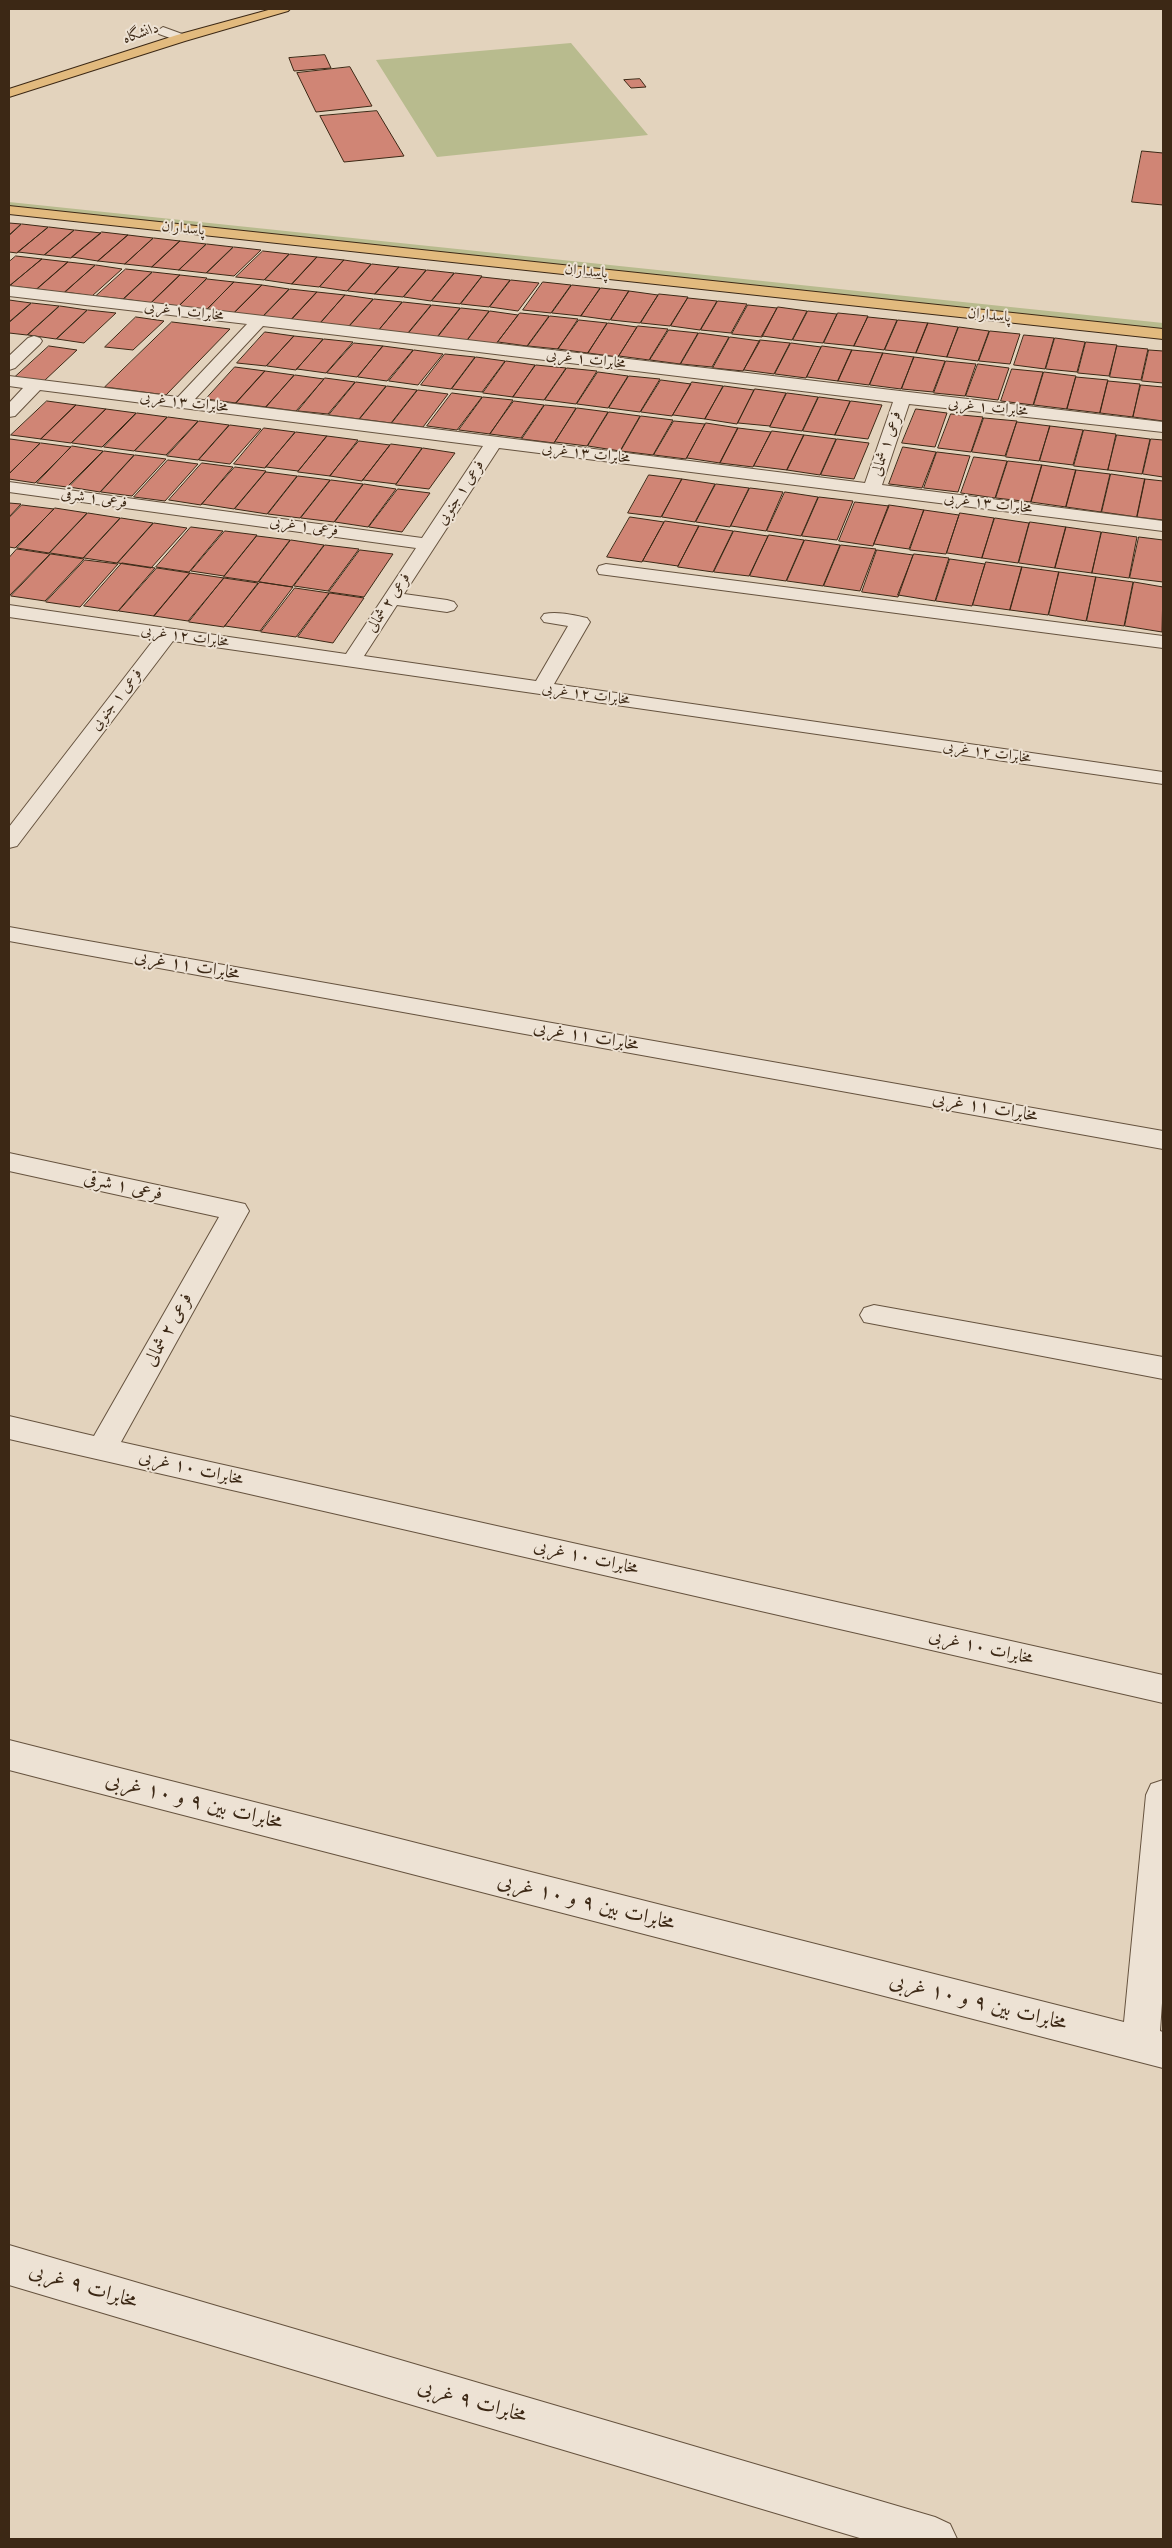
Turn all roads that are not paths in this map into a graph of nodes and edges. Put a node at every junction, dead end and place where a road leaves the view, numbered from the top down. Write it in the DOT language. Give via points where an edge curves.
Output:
graph roads {
  1 [pos="284,9"];
  2 [pos="198,20"];
  3 [pos="163,31"];
  4 [pos="181,38"];
  5 [pos="9,80"];
  6 [pos="9,93"];
  7 [pos="9,210"];
  8 [pos="9,291"];
  9 [pos="258,321"];
  10 [pos="1163,334"];
  11 [pos="34,342"];
  12 [pos="9,365"];
  13 [pos="9,381"];
  14 [pos="36,384"];
  15 [pos="903,398"];
  16 [pos="182,403"];
  17 [pos="9,412"];
  18 [pos="1163,426"];
  19 [pos="494,442"];
  20 [pos="9,487"];
  21 [pos="872,490"];
  22 [pos="180,510"];
  23 [pos="1163,526"];
  24 [pos="427,544"];
  25 [pos="606,570"];
  26 [pos="392,598"];
  27 [pos="447,606"];
  28 [pos="9,612"];
  29 [pos="551,618"];
  30 [pos="168,634"];
  31 [pos="1163,642"];
  32 [pos="351,661"];
  33 [pos="542,688"];
  34 [pos="1163,778"];
  35 [pos="9,841"];
  36 [pos="9,934"];
  37 [pos="1163,1140"];
  38 [pos="9,1162"];
  39 [pos="236,1211"];
  40 [pos="874,1314"];
  41 [pos="1163,1368"];
  42 [pos="9,1428"];
  43 [pos="102,1449"];
  44 [pos="1163,1689"];
  45 [pos="9,1755"];
  46 [pos="1163,1795"];
  47 [pos="1152,2047"];
  48 [pos="9,2265"];
  49 [pos="935,2539"];
  1 -- 4 [label="main road, دانشگاه"];
  2 -- 3 [label="main road, دانشگاه"];
  3 -- 4 [label="street"];
  3 -- 5 [label="main road, دانشگاه"];
  4 -- 6 [label="main road, دانشگاه"];
  7 -- 10 [label="main road, پاسداران"];
  8 -- 9 [label="street, مخابرات ۱ غربی"];
  9 -- 15 [label="street, مخابرات ۱ غربی"];
  9 -- 16 [label="street"];
  11 -- 12 [label="street"];
  13 -- 14 [label="street, مخابرات ۱۳ غربی"];
  14 -- 16 [label="street, مخابرات ۱۳ غربی"];
  14 -- 17 [label="street"];
  15 -- 18 [label="street, مخابرات ۱ غربی"];
  15 -- 21 [label="street, فرعی ۱ شمالی"];
  16 -- 19 [label="street, مخابرات ۱۳ غربی"];
  19 -- 21 [label="street, مخابرات ۱۳ غربی"];
  19 -- 24 [label="street, فرعی ۱ جنوبی"];
  20 -- 22 [label="street, فرعی ۱ شرقی"];
  21 -- 23 [label="street, مخابرات ۱۳ غربی"];
  22 -- 24 [label="street, فرعی ۱ غربی"];
  24 -- 26 [label="street, فرعی ۲ شمالی"];
  25 -- 31 [label="street"];
  26 -- 27 [label="street"];
  26 -- 32 [label="street, فرعی ۲ شمالی"];
  28 -- 30 [label="street, مخابرات ۱۲ غربی"];
  29 -- 33 [label="street" via="580,622"];
  30 -- 32 [label="street, مخابرات ۱۲ غربی"];
  30 -- 35 [label="street, فرعی ۱ جنوبی"];
  32 -- 33 [label="street, مخابرات ۱۲ غربی"];
  33 -- 34 [label="street, مخابرات ۱۲ غربی"];
  36 -- 37 [label="street, مخابرات ۱۱ غربی"];
  38 -- 39 [label="street, فرعی ۱ شرقی"];
  39 -- 43 [label="street, فرعی ۲ شمالی"];
  40 -- 41 [label="street"];
  42 -- 43 [label="street, مخابرات ۱۰ غربی"];
  43 -- 44 [label="street, مخابرات ۱۰ غربی"];
  45 -- 47 [label="street, مخابرات بین ۹ و ۱۰ غربی"];
  46 -- 47 [label="street"];
  48 -- 49 [label="street, مخابرات ۹ غربی"];
}
